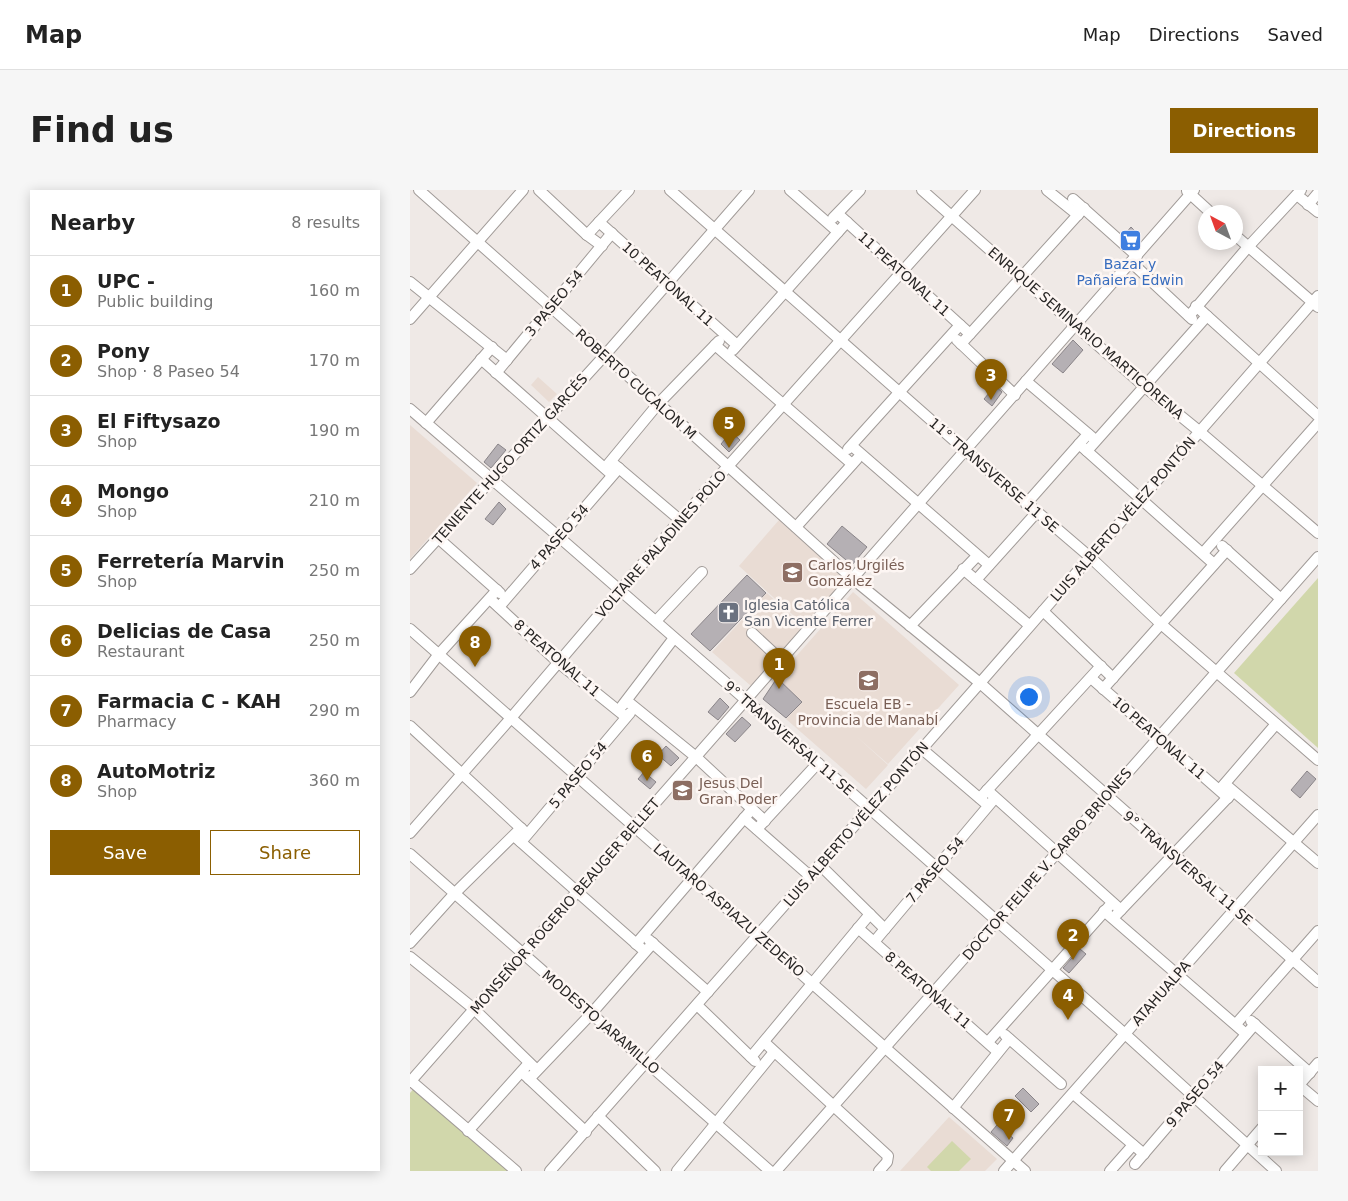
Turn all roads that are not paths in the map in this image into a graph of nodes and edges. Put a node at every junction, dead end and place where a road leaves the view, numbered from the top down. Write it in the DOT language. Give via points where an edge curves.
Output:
graph roads {
  1 [pos="419,190"];
  2 [pos="523,190"];
  3 [pos="539,190"];
  4 [pos="629,190"];
  5 [pos="670,190"];
  6 [pos="749,190"];
  7 [pos="790,190"];
  8 [pos="860,190"];
  9 [pos="922,190"];
  10 [pos="975,190"];
  11 [pos="1047,190"];
  12 [pos="1080,190"];
  13 [pos="1190,192"];
  14 [pos="1299,193"];
  15 [pos="1318,194"];
  16 [pos="1070,202"];
  17 [pos="1203,205"];
  18 [pos="1308,205"];
  19 [pos="1081,212"];
  20 [pos="1318,212"];
  21 [pos="838,214"];
  22 [pos="952,216"];
  23 [pos="599,222"];
  24 [pos="847,222"];
  25 [pos="829,223"];
  26 [pos="714,230"];
  27 [pos="838,232"];
  28 [pos="587,234"];
  29 [pos="612,234"];
  30 [pos="477,242"];
  31 [pos="1243,242"];
  32 [pos="602,246"];
  33 [pos="1248,247"];
  34 [pos="1134,259"];
  35 [pos="902,272"];
  36 [pos="1021,278"];
  37 [pos="410,282"];
  38 [pos="668,284"];
  39 [pos="786,292"];
  40 [pos="428,298"];
  41 [pos="1316,302"];
  42 [pos="1196,306"];
  43 [pos="550,308"];
  44 [pos="1189,316"];
  45 [pos="1207,316"];
  46 [pos="410,319"];
  47 [pos="960,324"];
  48 [pos="1199,325"];
  49 [pos="1075,326"];
  50 [pos="725,334"];
  51 [pos="970,334"];
  52 [pos="951,335"];
  53 [pos="840,340"];
  54 [pos="961,344"];
  55 [pos="715,345"];
  56 [pos="737,345"];
  57 [pos="492,347"];
  58 [pos="605,355"];
  59 [pos="728,356"];
  60 [pos="481,359"];
  61 [pos="507,360"];
  62 [pos="1259,364"];
  63 [pos="496,373"];
  64 [pos="1026,381"];
  65 [pos="1144,386"];
  66 [pos="900,392"];
  67 [pos="1015,394"];
  68 [pos="658,404"];
  69 [pos="783,404"];
  70 [pos="410,409"];
  71 [pos="1318,416"];
  72 [pos="548,418"];
  73 [pos="426,423"];
  74 [pos="1317,426"];
  75 [pos="1200,431"];
  76 [pos="1092,437"];
  77 [pos="1079,444"];
  78 [pos="852,446"];
  79 [pos="966,451"];
  80 [pos="1087,451"];
  81 [pos="861,454"];
  82 [pos="842,456"];
  83 [pos="852,464"];
  84 [pos="728,466"];
  85 [pos="612,468"];
  86 [pos="492,480"];
  87 [pos="1263,485"];
  88 [pos="1141,499"];
  89 [pos="919,504"];
  90 [pos="1026,504"];
  91 [pos="1037,512"];
  92 [pos="680,520"];
  93 [pos="796,527"];
  94 [pos="1318,533"];
  95 [pos="559,537"];
  96 [pos="438,538"];
  97 [pos="1215,539"];
  98 [pos="1227,550"];
  99 [pos="1202,553"];
  100 [pos="977,556"];
  101 [pos="1090,557"];
  102 [pos="1318,557"];
  103 [pos="1214,564"];
  104 [pos="989,565"];
  105 [pos="410,569"];
  106 [pos="963,569"];
  107 [pos="702,572"];
  108 [pos="853,579"];
  109 [pos="976,580"];
  110 [pos="497,590"];
  111 [pos="620,590"];
  112 [pos="506,598"];
  113 [pos="490,599"];
  114 [pos="1281,599"];
  115 [pos="499,607"];
  116 [pos="1043,612"];
  117 [pos="656,621"];
  118 [pos="1161,624"];
  119 [pos="1029,625"];
  120 [pos="910,626"];
  121 [pos="410,629"];
  122 [pos="752,633"];
  123 [pos="674,638"];
  124 [pos="439,654"];
  125 [pos="781,660"];
  126 [pos="559,663"];
  127 [pos="1101,666"];
  128 [pos="1216,672"];
  129 [pos="1090,678"];
  130 [pos="1113,678"];
  131 [pos="980,684"];
  132 [pos="1103,689"];
  133 [pos="410,692"];
  134 [pos="746,700"];
  135 [pos="631,704"];
  136 [pos="622,714"];
  137 [pos="511,718"];
  138 [pos="1276,724"];
  139 [pos="410,726"];
  140 [pos="1038,735"];
  141 [pos="1158,738"];
  142 [pos="922,749"];
  143 [pos="696,758"];
  144 [pos="1318,760"];
  145 [pos="818,763"];
  146 [pos="462,774"];
  147 [pos="576,776"];
  148 [pos="1222,787"];
  149 [pos="983,794"];
  150 [pos="1231,795"];
  151 [pos="1107,796"];
  152 [pos="992,802"];
  153 [pos="752,809"];
  154 [pos="869,809"];
  155 [pos="1318,815"];
  156 [pos="744,818"];
  157 [pos="765,821"];
  158 [pos="635,827"];
  159 [pos="757,829"];
  160 [pos="410,833"];
  161 [pos="521,835"];
  162 [pos="1295,842"];
  163 [pos="1057,853"];
  164 [pos="410,854"];
  165 [pos="1174,855"];
  166 [pos="1318,863"];
  167 [pos="820,865"];
  168 [pos="936,868"];
  169 [pos="810,876"];
  170 [pos="692,878"];
  171 [pos="577,892"];
  172 [pos="455,893"];
  173 [pos="1108,907"];
  174 [pos="1235,909"];
  175 [pos="870,914"];
  176 [pos="1117,914"];
  177 [pos="996,921"];
  178 [pos="858,928"];
  179 [pos="885,929"];
  180 [pos="1318,931"];
  181 [pos="643,935"];
  182 [pos="758,935"];
  183 [pos="874,942"];
  184 [pos="410,943"];
  185 [pos="636,944"];
  186 [pos="653,944"];
  187 [pos="645,952"];
  188 [pos="523,953"];
  189 [pos="1292,959"];
  190 [pos="412,963"];
  191 [pos="1051,970"];
  192 [pos="1178,974"];
  193 [pos="1318,982"];
  194 [pos="812,984"];
  195 [pos="708,992"];
  196 [pos="932,994"];
  197 [pos="697,1005"];
  198 [pos="474,1009"];
  199 [pos="591,1014"];
  200 [pos="1245,1015"];
  201 [pos="1236,1024"];
  202 [pos="1255,1024"];
  203 [pos="998,1029"];
  204 [pos="1124,1034"];
  205 [pos="1246,1034"];
  206 [pos="1009,1039"];
  207 [pos="764,1042"];
  208 [pos="988,1042"];
  209 [pos="885,1047"];
  210 [pos="774,1052"];
  211 [pos="998,1052"];
  212 [pos="751,1058"];
  213 [pos="529,1062"];
  214 [pos="646,1062"];
  215 [pos="1318,1063"];
  216 [pos="761,1068"];
  217 [pos="538,1070"];
  218 [pos="1310,1073"];
  219 [pos="525,1075"];
  220 [pos="410,1081"];
  221 [pos="1303,1081"];
  222 [pos="1060,1084"];
  223 [pos="1303,1088"];
  224 [pos="1193,1096"];
  225 [pos="1077,1097"];
  226 [pos="1318,1101"];
  227 [pos="833,1106"];
  228 [pos="953,1108"];
  229 [pos="598,1116"];
  230 [pos="716,1124"];
  231 [pos="468,1131"];
  232 [pos="586,1132"];
  233 [pos="1258,1132"];
  234 [pos="1247,1144"];
  235 [pos="1133,1145"];
  236 [pos="1144,1154"];
  237 [pos="1125,1155"];
  238 [pos="1013,1160"];
  239 [pos="1139,1168"];
  240 [pos="884,1170"];
  241 [pos="516,1171"];
  242 [pos="550,1171"];
  243 [pos="655,1171"];
  244 [pos="677,1171"];
  245 [pos="770,1171"];
  246 [pos="776,1171"];
  247 [pos="1004,1171"];
  248 [pos="1025,1171"];
  249 [pos="1110,1171"];
  250 [pos="1224,1171"];
  251 [pos="1276,1171"];
  1 -- 30 [label="street, ROBERTO CUCALON M"];
  2 -- 30 [label="street"];
  3 -- 28 [label="street, 10 PEATONAL 11"];
  4 -- 23 [label="street"];
  5 -- 26 [label="street, 11° TRANSVERSE 11 SE"];
  6 -- 26 [label="street, TENIENTE HUGO ORTIZ GARCÉS"];
  7 -- 25 [label="street, 11 PEATONAL 11"];
  8 -- 21 [label="street"];
  9 -- 22 [label="street, ENRIQUE SEMINARIO MARTICORENA"];
  10 -- 22 [label="street, VOLTAIRE PALADINES POLO"];
  11 -- 16 [label="street"];
  12 -- 16 [label="street"];
  13 -- 17 [label="street"];
  13 -- 34 [label="street, MONSEÑOR ROGERIO BEAUGER BELLET"];
  14 -- 18 [label="street"];
  14 -- 33 [label="street"];
  15 -- 18 [label="street"];
  16 -- 19 [label="street"];
  18 -- 20 [label="street"];
  19 -- 34 [label="street"];
  19 -- 36 [label="street"];
  21 -- 24 [label="street, 11 PEATONAL 11"];
  21 -- 25 [label="street"];
  22 -- 35 [label="street, VOLTAIRE PALADINES POLO"];
  22 -- 36 [label="street, ENRIQUE SEMINARIO MARTICORENA"];
  23 -- 28 [label="street"];
  23 -- 29 [label="street, 10 PEATONAL 11"];
  24 -- 27 [label="street"];
  24 -- 35 [label="street, 11 PEATONAL 11"];
  25 -- 27 [label="street, 11 PEATONAL 11"];
  26 -- 38 [label="street, TENIENTE HUGO ORTIZ GARCÉS"];
  26 -- 39 [label="street, 11° TRANSVERSE 11 SE"];
  27 -- 39 [label="street"];
  28 -- 32 [label="street, 10 PEATONAL 11"];
  29 -- 32 [label="street, 3 PASEO 54"];
  29 -- 38 [label="street, 10 PEATONAL 11"];
  30 -- 40 [label="street"];
  30 -- 43 [label="street, ROBERTO CUCALON M"];
  31 -- 33 [label="street"];
  32 -- 43 [label="street, 3 PASEO 54"];
  33 -- 41 [label="street"];
  33 -- 42 [label="street"];
  34 -- 44 [label="street"];
  34 -- 49 [label="street, MONSEÑOR ROGERIO BEAUGER BELLET"];
  35 -- 47 [label="street, 11 PEATONAL 11"];
  35 -- 53 [label="street, VOLTAIRE PALADINES POLO"];
  36 -- 49 [label="street, ENRIQUE SEMINARIO MARTICORENA"];
  36 -- 51 [label="street"];
  37 -- 40 [label="street"];
  38 -- 50 [label="street, 10 PEATONAL 11"];
  38 -- 58 [label="street, TENIENTE HUGO ORTIZ GARCÉS"];
  39 -- 53 [label="street, 11° TRANSVERSE 11 SE"];
  39 -- 56 [label="street"];
  40 -- 46 [label="street"];
  40 -- 57 [label="street"];
  41 -- 62 [label="street, LUIS ALBERTO VÉLEZ PONTÓN"];
  42 -- 44 [label="street"];
  42 -- 45 [label="street"];
  43 -- 58 [label="street, ROBERTO CUCALON M"];
  43 -- 61 [label="street, 3 PASEO 54"];
  44 -- 48 [label="street"];
  45 -- 48 [label="street"];
  45 -- 62 [label="street"];
  47 -- 51 [label="street, 11 PEATONAL 11"];
  47 -- 52 [label="street"];
  48 -- 65 [label="street"];
  49 -- 64 [label="street, MONSEÑOR ROGERIO BEAUGER BELLET"];
  49 -- 65 [label="street, ENRIQUE SEMINARIO MARTICORENA"];
  50 -- 55 [label="street, 4 PASEO 54"];
  50 -- 56 [label="street, 10 PEATONAL 11"];
  51 -- 54 [label="street"];
  52 -- 54 [label="street, 11 PEATONAL 11"];
  52 -- 66 [label="street"];
  53 -- 66 [label="street, 11° TRANSVERSE 11 SE"];
  53 -- 69 [label="street, VOLTAIRE PALADINES POLO"];
  54 -- 67 [label="street, 11 PEATONAL 11"];
  55 -- 59 [label="street, 10 PEATONAL 11"];
  55 -- 68 [label="street, 4 PASEO 54"];
  56 -- 59 [label="street"];
  57 -- 60 [label="street"];
  57 -- 61 [label="street"];
  58 -- 68 [label="street, ROBERTO CUCALON M"];
  58 -- 72 [label="street, TENIENTE HUGO ORTIZ GARCÉS"];
  59 -- 69 [label="street, 10 PEATONAL 11"];
  60 -- 63 [label="street"];
  60 -- 73 [label="street"];
  61 -- 63 [label="street, 3 PASEO 54"];
  62 -- 71 [label="street"];
  62 -- 75 [label="street, LUIS ALBERTO VÉLEZ PONTÓN"];
  63 -- 72 [label="street"];
  64 -- 67 [label="street, MONSEÑOR ROGERIO BEAUGER BELLET"];
  64 -- 76 [label="street"];
  65 -- 75 [label="street, ENRIQUE SEMINARIO MARTICORENA"];
  65 -- 76 [label="street"];
  66 -- 78 [label="street"];
  66 -- 79 [label="street, 11° TRANSVERSE 11 SE"];
  67 -- 79 [label="street, MONSEÑOR ROGERIO BEAUGER BELLET"];
  68 -- 84 [label="street, ROBERTO CUCALON M"];
  68 -- 85 [label="street, 4 PASEO 54"];
  69 -- 82 [label="street, 10 PEATONAL 11"];
  69 -- 84 [label="street, VOLTAIRE PALADINES POLO"];
  70 -- 73 [label="street, 9° TRANSVERSAL 11 SE"];
  72 -- 85 [label="street"];
  72 -- 86 [label="street, TENIENTE HUGO ORTIZ GARCÉS"];
  73 -- 86 [label="street, 9° TRANSVERSAL 11 SE"];
  74 -- 87 [label="street"];
  75 -- 87 [label="street, ENRIQUE SEMINARIO MARTICORENA"];
  75 -- 88 [label="street, LUIS ALBERTO VÉLEZ PONTÓN"];
  76 -- 77 [label="street"];
  76 -- 80 [label="street"];
  77 -- 80 [label="street"];
  77 -- 90 [label="street"];
  78 -- 81 [label="street"];
  78 -- 82 [label="street"];
  79 -- 89 [label="street, MONSEÑOR ROGERIO BEAUGER BELLET"];
  79 -- 90 [label="street, 11° TRANSVERSE 11 SE"];
  80 -- 88 [label="street"];
  81 -- 83 [label="street"];
  81 -- 89 [label="street"];
  82 -- 83 [label="street, 10 PEATONAL 11"];
  83 -- 93 [label="street"];
  84 -- 92 [label="street, VOLTAIRE PALADINES POLO"];
  84 -- 93 [label="street, ROBERTO CUCALON M"];
  85 -- 92 [label="street"];
  85 -- 95 [label="street, 4 PASEO 54"];
  86 -- 95 [label="street, 9° TRANSVERSAL 11 SE"];
  86 -- 96 [label="street, TENIENTE HUGO ORTIZ GARCÉS"];
  87 -- 94 [label="street, ENRIQUE SEMINARIO MARTICORENA"];
  87 -- 97 [label="street"];
  88 -- 99 [label="street"];
  88 -- 101 [label="street, LUIS ALBERTO VÉLEZ PONTÓN"];
  89 -- 100 [label="street"];
  89 -- 108 [label="street, MONSEÑOR ROGERIO BEAUGER BELLET"];
  90 -- 91 [label="street, 11° TRANSVERSE 11 SE"];
  91 -- 101 [label="street, 11° TRANSVERSE 11 SE"];
  91 -- 104 [label="street"];
  92 -- 111 [label="street, VOLTAIRE PALADINES POLO"];
  93 -- 108 [label="street, ROBERTO CUCALON M"];
  95 -- 111 [label="street, 9° TRANSVERSAL 11 SE"];
  95 -- 112 [label="street, 4 PASEO 54"];
  96 -- 105 [label="street, TENIENTE HUGO ORTIZ GARCÉS"];
  96 -- 110 [label="street"];
  97 -- 98 [label="street"];
  97 -- 99 [label="street"];
  98 -- 103 [label="street"];
  98 -- 114 [label="street"];
  99 -- 103 [label="street"];
  100 -- 104 [label="street"];
  100 -- 106 [label="street"];
  101 -- 116 [label="street, LUIS ALBERTO VÉLEZ PONTÓN"];
  101 -- 118 [label="street, 11° TRANSVERSE 11 SE"];
  102 -- 114 [label="street, DOCTOR FELIPE V. CARBO BRIONES"];
  103 -- 118 [label="street"];
  104 -- 109 [label="street"];
  106 -- 109 [label="street"];
  106 -- 120 [label="street"];
  107 -- 117 [label="street"];
  108 -- 120 [label="street, 9° TRANSVERSAL 11 SE"];
  108 -- 125 [label="street, MONSEÑOR ROGERIO BEAUGER BELLET"];
  109 -- 119 [label="street"];
  110 -- 112 [label="street"];
  110 -- 113 [label="street"];
  111 -- 117 [label="street, 9° TRANSVERSAL 11 SE"];
  111 -- 126 [label="street, VOLTAIRE PALADINES POLO"];
  112 -- 115 [label="street, 4 PASEO 54"];
  113 -- 115 [label="street, 8 PEATONAL 11"];
  113 -- 124 [label="street"];
  114 -- 128 [label="street, DOCTOR FELIPE V. CARBO BRIONES"];
  115 -- 126 [label="street, 8 PEATONAL 11"];
  116 -- 119 [label="street, LUIS ALBERTO VÉLEZ PONTÓN"];
  116 -- 127 [label="street, 10 PEATONAL 11"];
  117 -- 123 [label="street, 9° TRANSVERSAL 11 SE"];
  118 -- 128 [label="street, 11° TRANSVERSE 11 SE"];
  118 -- 130 [label="street"];
  119 -- 131 [label="street, LUIS ALBERTO VÉLEZ PONTÓN"];
  120 -- 131 [label="street, 9° TRANSVERSAL 11 SE"];
  121 -- 124 [label="street, LAUTARO ASPIAZU ZEDEÑO"];
  122 -- 125 [label="street"];
  123 -- 134 [label="street, 9° TRANSVERSAL 11 SE"];
  123 -- 135 [label="street, 5 PASEO 54"];
  124 -- 133 [label="street"];
  124 -- 137 [label="street, LAUTARO ASPIAZU ZEDEÑO"];
  125 -- 134 [label="street, MONSEÑOR ROGERIO BEAUGER BELLET"];
  126 -- 136 [label="street, 8 PEATONAL 11"];
  126 -- 137 [label="street, VOLTAIRE PALADINES POLO"];
  127 -- 129 [label="street"];
  127 -- 130 [label="street, 10 PEATONAL 11"];
  128 -- 138 [label="street, 11° TRANSVERSE 11 SE"];
  128 -- 141 [label="street, DOCTOR FELIPE V. CARBO BRIONES"];
  129 -- 132 [label="street, 10 PEATONAL 11"];
  129 -- 140 [label="street"];
  130 -- 132 [label="street"];
  131 -- 140 [label="street, 9° TRANSVERSAL 11 SE"];
  131 -- 142 [label="street, LUIS ALBERTO VÉLEZ PONTÓN"];
  132 -- 141 [label="street, 10 PEATONAL 11"];
  134 -- 143 [label="street, MONSEÑOR ROGERIO BEAUGER BELLET"];
  134 -- 145 [label="street, 9° TRANSVERSAL 11 SE"];
  135 -- 136 [label="street, 5 PASEO 54"];
  135 -- 143 [label="street"];
  136 -- 147 [label="street, 5 PASEO 54"];
  137 -- 146 [label="street, VOLTAIRE PALADINES POLO"];
  137 -- 147 [label="street, LAUTARO ASPIAZU ZEDEÑO"];
  138 -- 144 [label="street, 11° TRANSVERSE 11 SE"];
  138 -- 148 [label="street"];
  139 -- 146 [label="street"];
  140 -- 149 [label="street"];
  140 -- 151 [label="street, 9° TRANSVERSAL 11 SE"];
  141 -- 148 [label="street, 10 PEATONAL 11"];
  141 -- 151 [label="street, DOCTOR FELIPE V. CARBO BRIONES"];
  142 -- 149 [label="street"];
  142 -- 154 [label="street, LUIS ALBERTO VÉLEZ PONTÓN"];
  143 -- 153 [label="street"];
  143 -- 158 [label="street, MONSEÑOR ROGERIO BEAUGER BELLET"];
  145 -- 154 [label="street, 9° TRANSVERSAL 11 SE"];
  145 -- 157 [label="street"];
  146 -- 160 [label="street, VOLTAIRE PALADINES POLO"];
  146 -- 161 [label="street"];
  147 -- 158 [label="street, LAUTARO ASPIAZU ZEDEÑO"];
  147 -- 161 [label="street, 5 PASEO 54"];
  148 -- 150 [label="street, 10 PEATONAL 11"];
  149 -- 152 [label="street"];
  150 -- 162 [label="street, 10 PEATONAL 11"];
  150 -- 165 [label="street"];
  151 -- 163 [label="street, DOCTOR FELIPE V. CARBO BRIONES"];
  151 -- 165 [label="street, 9° TRANSVERSAL 11 SE"];
  152 -- 163 [label="street"];
  152 -- 168 [label="street, 7 PASEO 54"];
  153 -- 156 [label="street"];
  153 -- 157 [label="street"];
  154 -- 167 [label="street, LUIS ALBERTO VÉLEZ PONTÓN"];
  154 -- 168 [label="street, 9° TRANSVERSAL 11 SE"];
  155 -- 162 [label="street, ATAHUALPA"];
  156 -- 159 [label="street"];
  156 -- 170 [label="street"];
  157 -- 159 [label="street"];
  158 -- 170 [label="street, LAUTARO ASPIAZU ZEDEÑO"];
  158 -- 171 [label="street, MONSEÑOR ROGERIO BEAUGER BELLET"];
  159 -- 169 [label="street"];
  161 -- 171 [label="street"];
  161 -- 172 [label="street, 5 PASEO 54"];
  162 -- 166 [label="street, 10 PEATONAL 11"];
  162 -- 174 [label="street, ATAHUALPA"];
  163 -- 173 [label="street"];
  163 -- 177 [label="street, DOCTOR FELIPE V. CARBO BRIONES"];
  164 -- 172 [label="street, MODESTO JARAMILLO"];
  165 -- 174 [label="street, 9° TRANSVERSAL 11 SE"];
  165 -- 176 [label="street"];
  167 -- 169 [label="street, LUIS ALBERTO VÉLEZ PONTÓN"];
  167 -- 175 [label="street"];
  168 -- 177 [label="street, 9° TRANSVERSAL 11 SE"];
  168 -- 179 [label="street, 7 PASEO 54"];
  169 -- 182 [label="street, LUIS ALBERTO VÉLEZ PONTÓN"];
  170 -- 181 [label="street"];
  170 -- 182 [label="street, LAUTARO ASPIAZU ZEDEÑO"];
  171 -- 185 [label="street"];
  171 -- 188 [label="street, MONSEÑOR ROGERIO BEAUGER BELLET"];
  172 -- 184 [label="street, 5 PASEO 54"];
  172 -- 188 [label="street, MODESTO JARAMILLO"];
  173 -- 176 [label="street"];
  173 -- 191 [label="street"];
  174 -- 189 [label="street, 9° TRANSVERSAL 11 SE"];
  174 -- 192 [label="street, ATAHUALPA"];
  175 -- 178 [label="street"];
  175 -- 179 [label="street"];
  176 -- 192 [label="street"];
  177 -- 191 [label="street, 9° TRANSVERSAL 11 SE"];
  177 -- 196 [label="street, DOCTOR FELIPE V. CARBO BRIONES"];
  178 -- 183 [label="street, 8 PEATONAL 11"];
  178 -- 194 [label="street"];
  179 -- 183 [label="street, 7 PASEO 54"];
  180 -- 189 [label="street"];
  181 -- 185 [label="street"];
  181 -- 186 [label="street"];
  182 -- 194 [label="street, LAUTARO ASPIAZU ZEDEÑO"];
  182 -- 195 [label="street, LUIS ALBERTO VÉLEZ PONTÓN"];
  183 -- 196 [label="street, 8 PEATONAL 11"];
  185 -- 187 [label="street"];
  186 -- 187 [label="street"];
  186 -- 195 [label="street"];
  187 -- 199 [label="street"];
  188 -- 198 [label="street, MONSEÑOR ROGERIO BEAUGER BELLET"];
  188 -- 199 [label="street, MODESTO JARAMILLO"];
  189 -- 193 [label="street, 9° TRANSVERSAL 11 SE"];
  189 -- 200 [label="street"];
  190 -- 198 [label="street"];
  191 -- 203 [label="street"];
  191 -- 204 [label="street, 9° TRANSVERSAL 11 SE"];
  192 -- 201 [label="street"];
  192 -- 204 [label="street, ATAHUALPA"];
  194 -- 207 [label="street"];
  194 -- 209 [label="street, LAUTARO ASPIAZU ZEDEÑO"];
  195 -- 197 [label="street, LUIS ALBERTO VÉLEZ PONTÓN"];
  196 -- 208 [label="street, 8 PEATONAL 11"];
  196 -- 209 [label="street, DOCTOR FELIPE V. CARBO BRIONES"];
  197 -- 212 [label="street"];
  197 -- 214 [label="street, LUIS ALBERTO VÉLEZ PONTÓN"];
  198 -- 213 [label="street"];
  198 -- 220 [label="street, MONSEÑOR ROGERIO BEAUGER BELLET"];
  199 -- 214 [label="street, MODESTO JARAMILLO"];
  199 -- 217 [label="street"];
  200 -- 201 [label="street"];
  200 -- 202 [label="street"];
  201 -- 205 [label="street"];
  202 -- 205 [label="street, 9 PASEO 54"];
  202 -- 218 [label="street"];
  203 -- 206 [label="street"];
  203 -- 208 [label="street"];
  204 -- 224 [label="street, 9° TRANSVERSAL 11 SE"];
  204 -- 238 [label="street, ATAHUALPA"];
  205 -- 224 [label="street, 9 PASEO 54"];
  206 -- 211 [label="street"];
  206 -- 222 [label="street"];
  207 -- 210 [label="street"];
  207 -- 212 [label="street"];
  208 -- 211 [label="street, 8 PEATONAL 11"];
  209 -- 227 [label="street, DOCTOR FELIPE V. CARBO BRIONES"];
  209 -- 228 [label="street, LAUTARO ASPIAZU ZEDEÑO"];
  210 -- 216 [label="street"];
  210 -- 227 [label="street"];
  211 -- 228 [label="street"];
  212 -- 216 [label="street"];
  213 -- 217 [label="street"];
  213 -- 219 [label="street"];
  214 -- 229 [label="street, LUIS ALBERTO VÉLEZ PONTÓN"];
  214 -- 230 [label="street, MODESTO JARAMILLO"];
  215 -- 218 [label="street"];
  216 -- 230 [label="street"];
  217 -- 219 [label="street"];
  218 -- 221 [label="street"];
  219 -- 231 [label="street"];
  219 -- 232 [label="street"];
  220 -- 231 [label="street"];
  223 -- 226 [label="street"];
  224 -- 234 [label="street, 9° TRANSVERSAL 11 SE"];
  224 -- 236 [label="street, 9 PASEO 54"];
  225 -- 235 [label="street"];
  227 -- 240 [label="street" via="888,1156"];
  227 -- 246 [label="street, DOCTOR FELIPE V. CARBO BRIONES"];
  228 -- 238 [label="street, LAUTARO ASPIAZU ZEDEÑO"];
  229 -- 232 [label="street, LUIS ALBERTO VÉLEZ PONTÓN"];
  229 -- 243 [label="street"];
  230 -- 244 [label="street"];
  230 -- 245 [label="street, MODESTO JARAMILLO"];
  231 -- 241 [label="street"];
  232 -- 242 [label="street, LUIS ALBERTO VÉLEZ PONTÓN"];
  233 -- 234 [label="street"];
  234 -- 250 [label="street"];
  234 -- 251 [label="street, 9° TRANSVERSAL 11 SE"];
  235 -- 236 [label="street"];
  235 -- 237 [label="street"];
  236 -- 239 [label="street, 9 PASEO 54"];
  237 -- 239 [label="street"];
  237 -- 249 [label="street"];
  238 -- 247 [label="street, ATAHUALPA"];
  238 -- 248 [label="street, LAUTARO ASPIAZU ZEDEÑO"];
}
